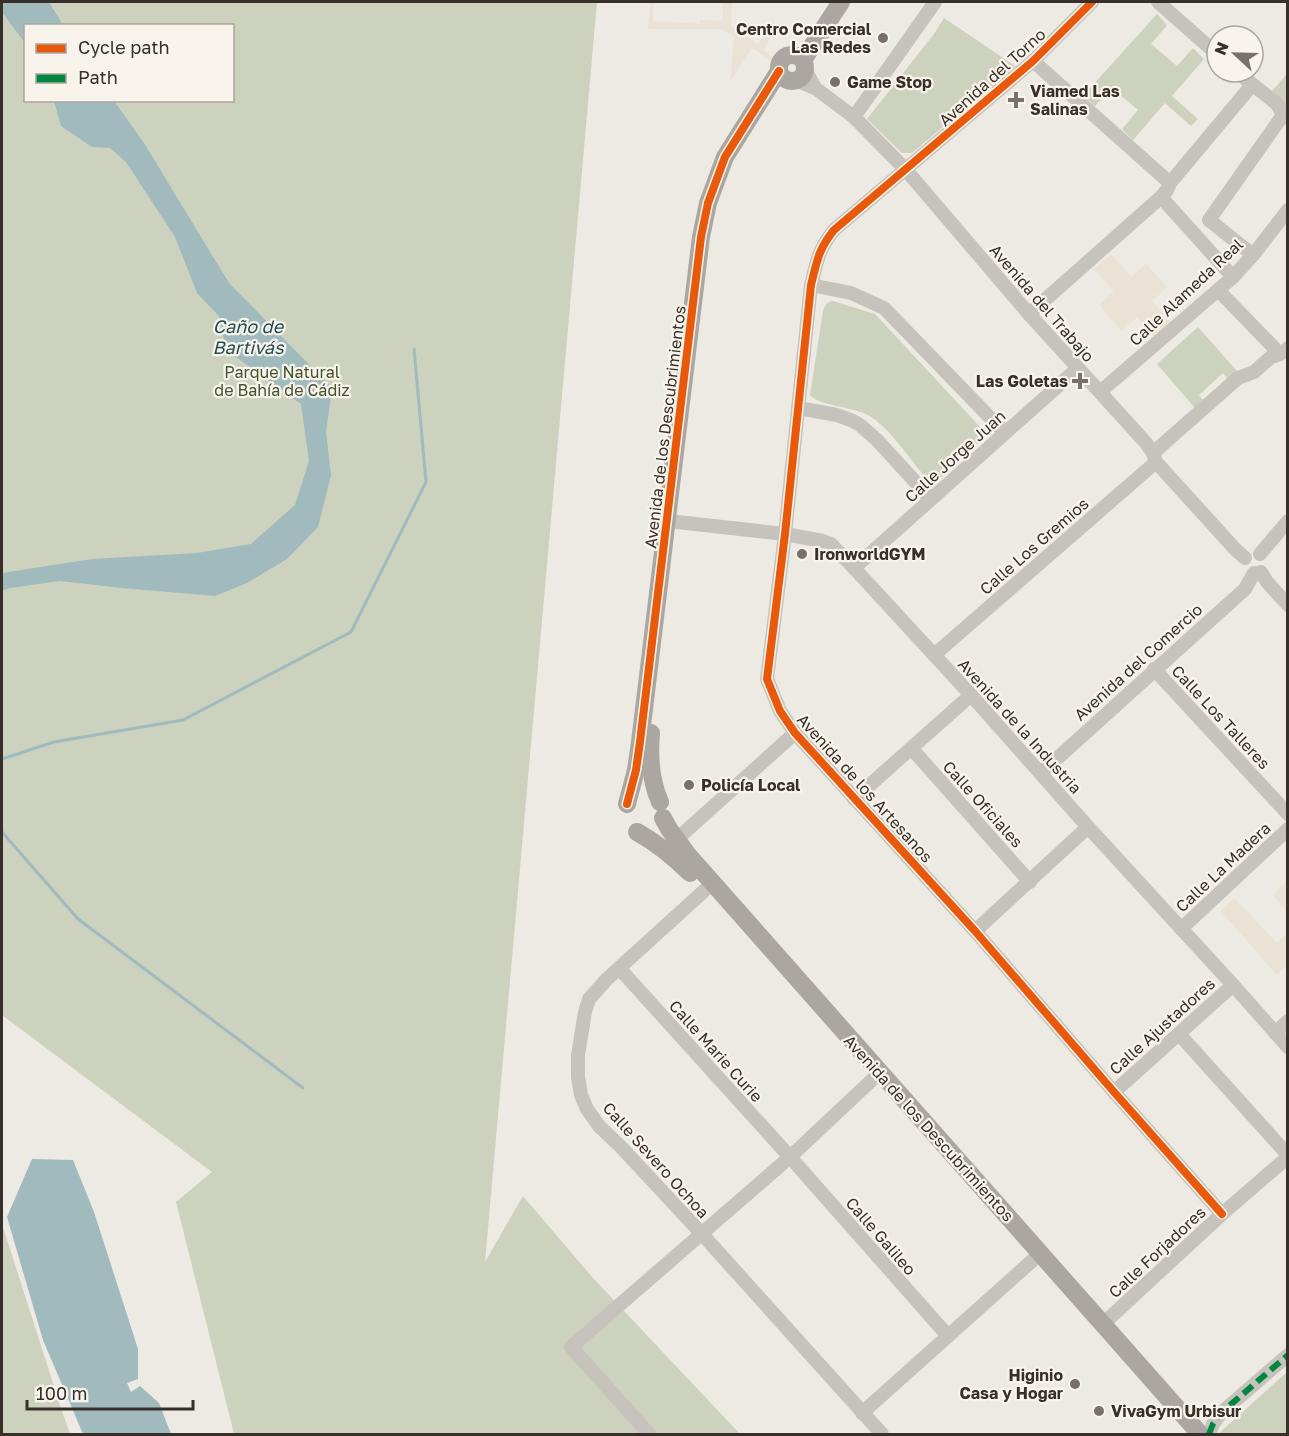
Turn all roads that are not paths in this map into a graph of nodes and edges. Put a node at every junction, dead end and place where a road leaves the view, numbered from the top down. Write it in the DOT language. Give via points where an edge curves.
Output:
graph roads {
  1 [pos="829,2"];
  2 [pos="841,2"];
  3 [pos="935,2"];
  4 [pos="1092,2"];
  5 [pos="1158,2"];
  6 [pos="1205,43"];
  7 [pos="1034,61"];
  8 [pos="794,69"];
  9 [pos="1252,85"];
  10 [pos="854,117"];
  11 [pos="1285,117"];
  12 [pos="906,170"];
  13 [pos="1170,183"];
  14 [pos="1161,196"];
  15 [pos="1287,210"];
  16 [pos="1253,255"];
  17 [pos="1233,277"];
  18 [pos="811,285"];
  19 [pos="1218,290"];
  20 [pos="1029,314"];
  21 [pos="1284,351"];
  22 [pos="1077,369"];
  23 [pos="1100,392"];
  24 [pos="798,408"];
  25 [pos="1005,433"];
  26 [pos="1155,458"];
  27 [pos="931,499"];
  28 [pos="1287,521"];
  29 [pos="677,522"];
  30 [pos="785,534"];
  31 [pos="1247,553"];
  32 [pos="855,568"];
  33 [pos="1257,573"];
  34 [pos="1287,605"];
  35 [pos="934,655"];
  36 [pos="1154,669"];
  37 [pos="971,695"];
  38 [pos="795,734"];
  39 [pos="912,749"];
  40 [pos="1041,773"];
  41 [pos="854,799"];
  42 [pos="627,804"];
  43 [pos="662,810"];
  44 [pos="1287,814"];
  45 [pos="1088,827"];
  46 [pos="1287,829"];
  47 [pos="637,832"];
  48 [pos="676,840"];
  49 [pos="1030,882"];
  50 [pos="705,890"];
  51 [pos="1181,929"];
  52 [pos="975,931"];
  53 [pos="619,968"];
  54 [pos="1233,985"];
  55 [pos="1287,1021"];
  56 [pos="1275,1032"];
  57 [pos="1179,1034"];
  58 [pos="1287,1047"];
  59 [pos="873,1079"];
  60 [pos="1114,1092"];
  61 [pos="1287,1156"];
  62 [pos="790,1157"];
  63 [pos="1222,1214"];
  64 [pos="702,1234"];
  65 [pos="1034,1260"];
  66 [pos="1103,1324"];
  67 [pos="948,1336"];
  68 [pos="1287,1355"];
  69 [pos="862,1413"];
  70 [pos="649,1434"];
  71 [pos="882,1434"];
  72 [pos="1188,1434"];
  73 [pos="1200,1434"];
  74 [pos="1209,1434"];
  1 -- 8 [label="main road, Avenida de los Descubrimientos"];
  2 -- 8 [label="main road, Avenida de los Descubrimientos"];
  3 -- 10 [label="street"];
  4 -- 7 [label="street, Avenida del Torno"];
  5 -- 6 [label="street"];
  7 -- 12 [label="street, Avenida del Torno"];
  7 -- 13 [label="street"];
  8 -- 10 [label="street, Avenida del Trabajo"];
  8 -- 29 [label="main road, Avenida de los Descubrimientos" via="731,169 716,214"];
  8 -- 42 [label="main road, Avenida de los Descubrimientos" via="725,157 708,203 636,770"];
  9 -- 11 [label="street" via="1277,104"];
  9 -- 13 [label="street"];
  10 -- 12 [label="street, Avenida del Trabajo"];
  11 -- 16 [label="street" via="1209,220"];
  12 -- 18 [label="street, Avenida de los Artesanos" via="824,242"];
  12 -- 20 [label="street, Avenida del Trabajo"];
  13 -- 14 [label="street"];
  14 -- 17 [label="street"];
  14 -- 20 [label="street"];
  15 -- 16 [label="street, Calle Alameda Real"];
  16 -- 17 [label="street, Calle Alameda Real"];
  17 -- 19 [label="street, Calle Alameda Real"];
  18 -- 24 [label="street, Avenida de los Artesanos"];
  18 -- 25 [label="street" via="851,293 884,308"];
  19 -- 21 [label="street"];
  19 -- 23 [label="street, Calle Alameda Real"];
  20 -- 22 [label="street, Avenida del Trabajo"];
  21 -- 26 [label="street, Calle Los Gremios" via="1238,378"];
  22 -- 23 [label="street, Avenida del Trabajo"];
  22 -- 25 [label="street, Calle Jorge Juan"];
  23 -- 26 [label="street, Avenida del Trabajo"];
  24 -- 27 [label="street" via="860,425"];
  24 -- 30 [label="street, Avenida de los Artesanos"];
  25 -- 27 [label="street, Calle Jorge Juan"];
  26 -- 31 [label="street, Avenida del Trabajo"];
  26 -- 35 [label="street, Calle Los Gremios"];
  27 -- 32 [label="street, Calle Jorge Juan"];
  28 -- 31 [label="street"];
  29 -- 30 [label="street, Avenida de la Industria"];
  29 -- 43 [label="main road, Avenida de los Descubrimientos" via="650,748 653,787"];
  30 -- 32 [label="street, Avenida de la Industria" via="831,544"];
  30 -- 38 [label="street, Avenida de los Artesanos" via="767,679"];
  31 -- 33 [label="street" via="1263,562"];
  32 -- 35 [label="street, Avenida de la Industria"];
  33 -- 34 [label="street"];
  33 -- 36 [label="street, Avenida del Comercio" via="1245,589"];
  35 -- 37 [label="street, Avenida de la Industria"];
  36 -- 40 [label="street, Avenida del Comercio"];
  36 -- 44 [label="street, Calle Los Talleres"];
  37 -- 39 [label="street"];
  37 -- 40 [label="street, Avenida de la Industria"];
  38 -- 41 [label="street, Avenida de los Artesanos"];
  38 -- 48 [label="street"];
  39 -- 41 [label="street"];
  39 -- 49 [label="street, Calle Oficiales"];
  40 -- 45 [label="street, Avenida de la Industria"];
  41 -- 52 [label="street, Avenida de los Artesanos"];
  42 -- 43 [label="main road" via="640,794 651,795"];
  42 -- 47 [label="main road" via="624,815"];
  43 -- 47 [label="main road" via="661,823 653,831"];
  43 -- 48 [label="main road, Avenida de los Descubrimientos"];
  45 -- 49 [label="street"];
  45 -- 51 [label="street, Avenida de la Industria"];
  46 -- 51 [label="street, Calle La Madera"];
  47 -- 50 [label="main road, Avenida de los Descubrimientos" via="674,858"];
  48 -- 66 [label="main road, Avenida de los Descubrimientos"];
  49 -- 52 [label="street"];
  50 -- 53 [label="street, Calle Severo Ochoa"];
  50 -- 59 [label="main road, Avenida de los Descubrimientos"];
  51 -- 54 [label="street, Avenida de la Industria"];
  52 -- 60 [label="street, Avenida de los Artesanos"];
  53 -- 62 [label="street, Calle Marie Curie"];
  53 -- 64 [label="street, Calle Severo Ochoa" via="593,994 585,1012 578,1055 581,1095 599,1126"];
  54 -- 56 [label="street, Avenida de la Industria"];
  54 -- 57 [label="street, Calle Ajustadores"];
  55 -- 56 [label="street"];
  56 -- 58 [label="street, Avenida de la Industria"];
  57 -- 60 [label="street, Calle Ajustadores"];
  57 -- 61 [label="street"];
  59 -- 62 [label="street"];
  59 -- 65 [label="main road, Avenida de los Descubrimientos"];
  60 -- 63 [label="street, Avenida de los Artesanos"];
  61 -- 63 [label="street, Calle Forjadores"];
  62 -- 64 [label="street"];
  62 -- 67 [label="street, Calle Galileo"];
  63 -- 66 [label="street, Calle Forjadores"];
  64 -- 69 [label="street, Calle Severo Ochoa"];
  64 -- 70 [label="street" via="571,1347"];
  65 -- 67 [label="street"];
  65 -- 72 [label="main road, Avenida de los Descubrimientos"];
  66 -- 73 [label="main road, Avenida de los Descubrimientos"];
  67 -- 69 [label="street"];
  68 -- 74 [label="street" via="1221,1413"];
  69 -- 71 [label="street, Calle Severo Ochoa"];
}
